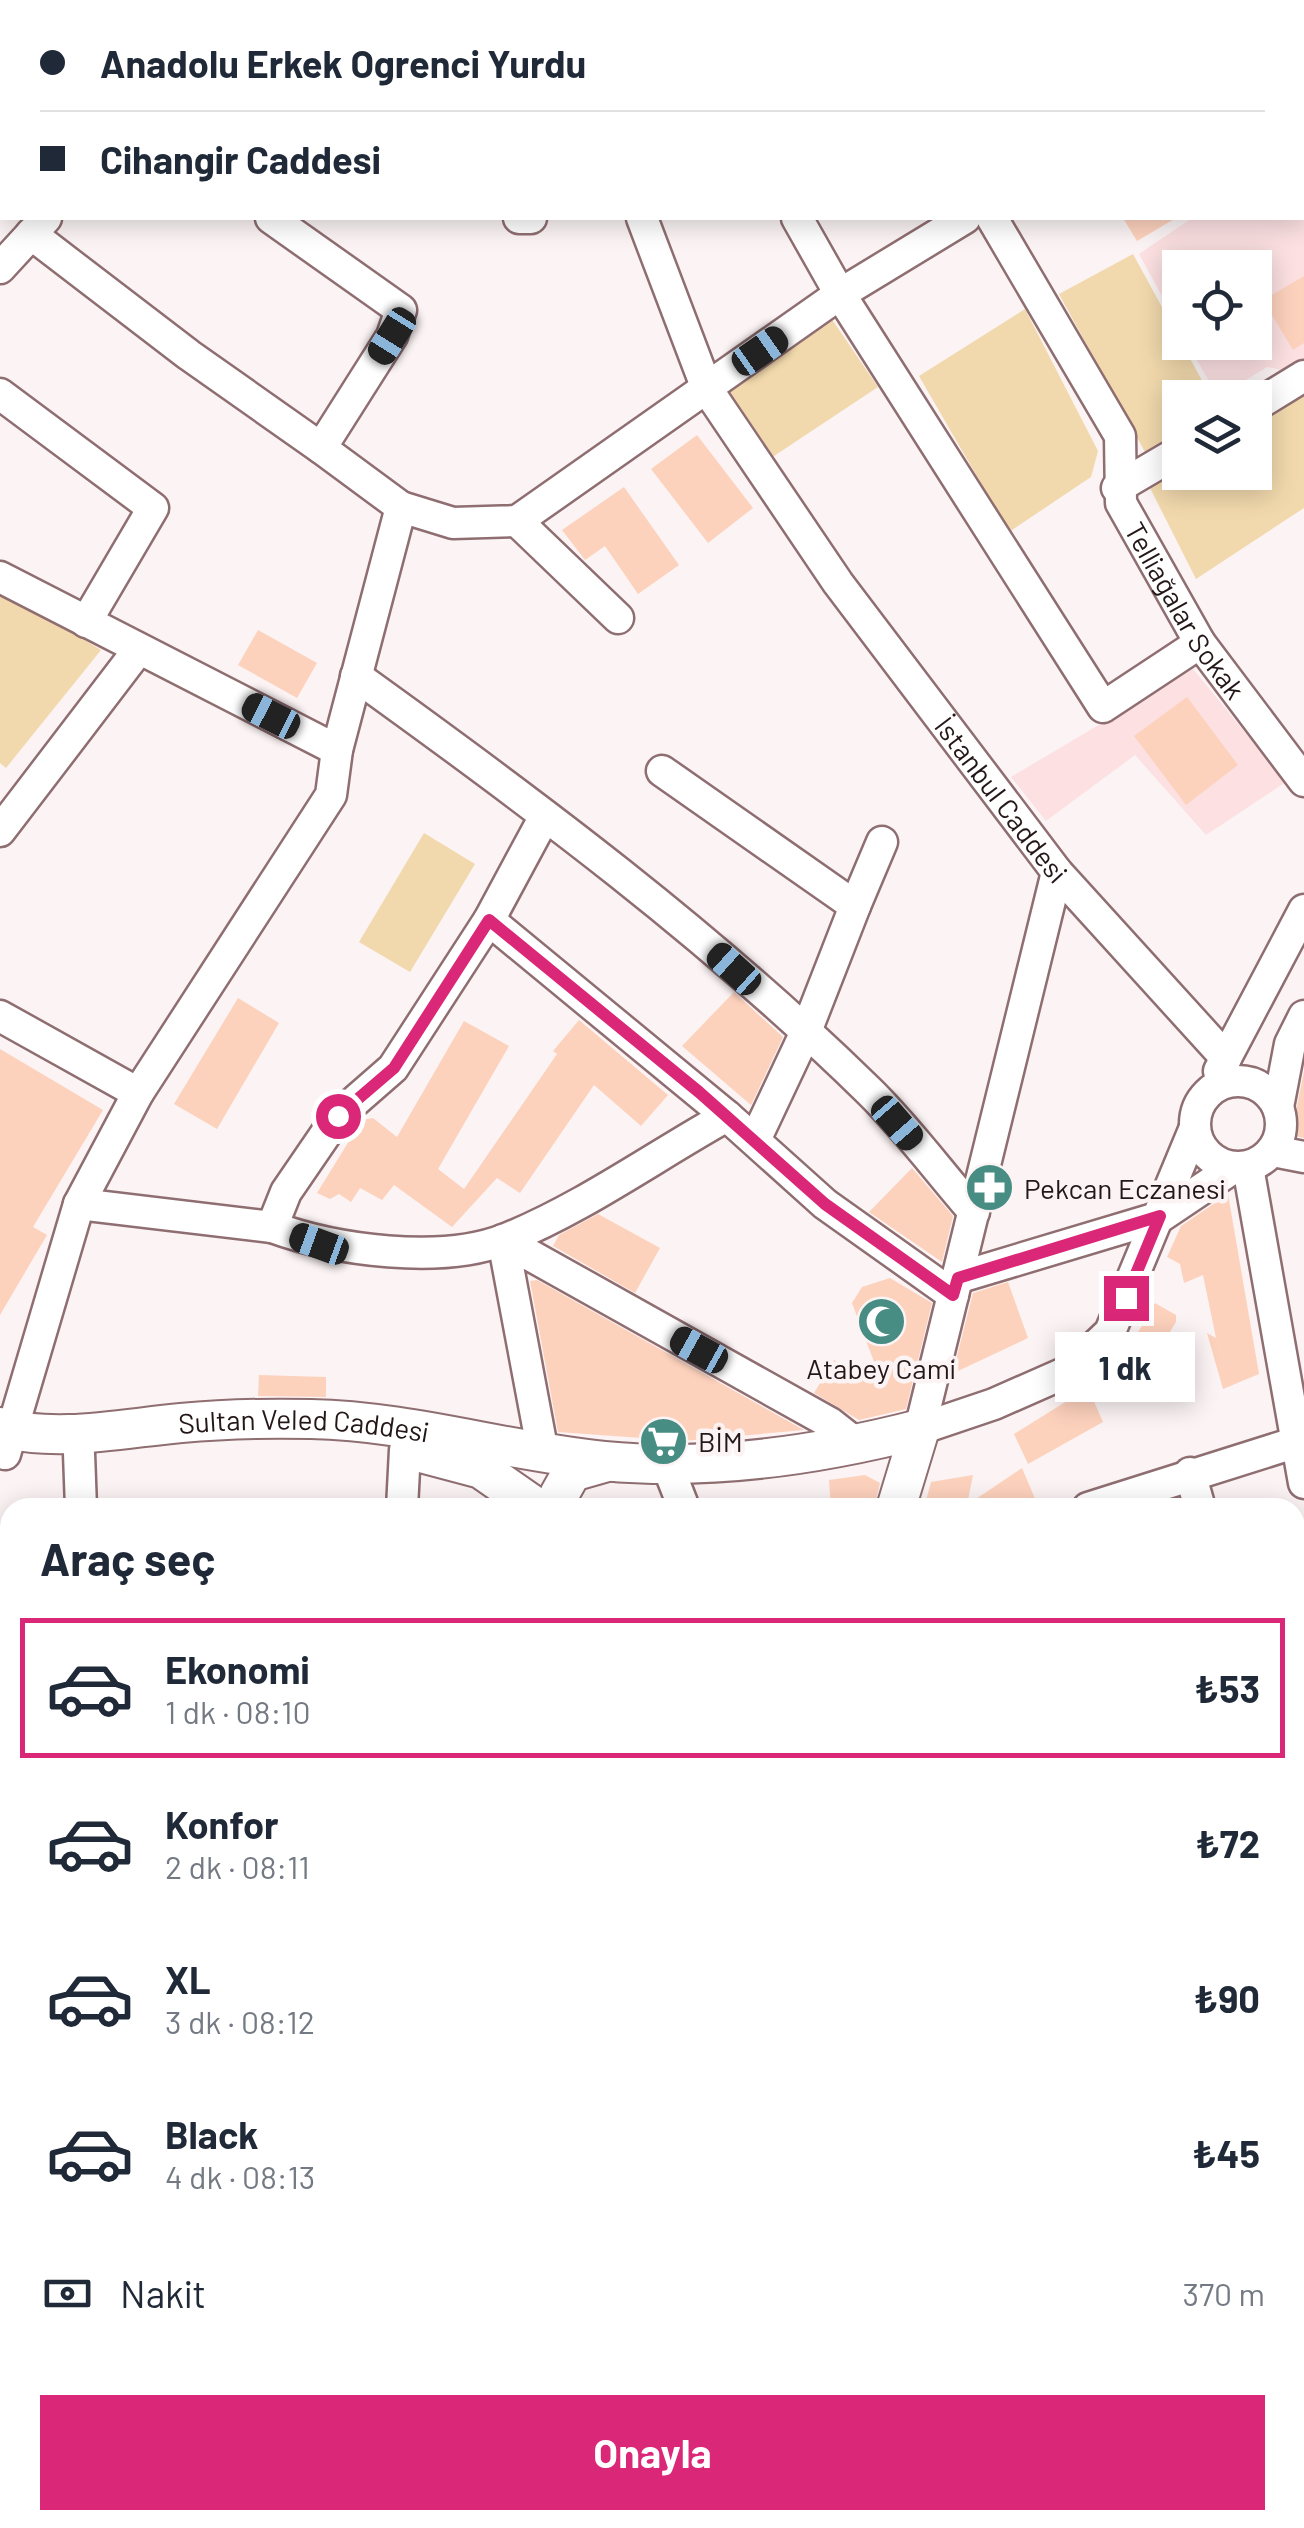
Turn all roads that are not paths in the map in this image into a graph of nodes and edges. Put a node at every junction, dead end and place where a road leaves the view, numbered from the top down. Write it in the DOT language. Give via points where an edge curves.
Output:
graph roads {
  1 [pos="275,220"];
  2 [pos="643,220"];
  3 [pos="798,220"];
  4 [pos="962,220"];
  5 [pos="993,220"];
  6 [pos="39,226"];
  7 [pos="0,268"];
  8 [pos="840,294"];
  9 [pos="1304,376"];
  10 [pos="707,389"];
  11 [pos="0,394"];
  12 [pos="1272,396"];
  13 [pos="322,448"];
  14 [pos="1162,462"];
  15 [pos="1118,488"];
  16 [pos="401,507"];
  17 [pos="517,521"];
  18 [pos="0,578"];
  19 [pos="618,618"];
  20 [pos="86,622"];
  21 [pos="1200,643"];
  22 [pos="139,648"];
  23 [pos="356,676"];
  24 [pos="336,750"];
  25 [pos="662,771"];
  26 [pos="1304,781"];
  27 [pos="545,816"];
  28 [pos="0,831"];
  29 [pos="882,842"];
  30 [pos="1057,872"];
  31 [pos="855,906"];
  32 [pos="1304,910"];
  33 [pos="489,920"];
  34 [pos="1304,948"];
  35 [pos="1260,992"];
  36 [pos="1304,1000"];
  37 [pos="0,1016"];
  38 [pos="1297,1030"];
  39 [pos="805,1034"];
  40 [pos="1226,1058"];
  41 [pos="1208,1092"];
  42 [pos="138,1093"];
  43 [pos="1278,1107"];
  44 [pos="727,1116"];
  45 [pos="1194,1130"];
  46 [pos="755,1140"];
  47 [pos="1304,1157"];
  48 [pos="1251,1162"];
  49 [pos="79,1204"];
  50 [pos="974,1212"];
  51 [pos="1160,1216"];
  52 [pos="272,1227"];
  53 [pos="502,1240"];
  54 [pos="955,1286"];
  55 [pos="920,1429"];
  56 [pos="4,1441"];
  57 [pos="1294,1443"];
  58 [pos="858,1445"];
  59 [pos="405,1450"];
  60 [pos="80,1453"];
  61 [pos="543,1453"];
  62 [pos="607,1462"];
  63 [pos="666,1462"];
  64 [pos="1190,1473"];
  65 [pos="1304,1483"];
  66 [pos="81,1498"];
  67 [pos="403,1498"];
  68 [pos="522,1498"];
  69 [pos="559,1498"];
  70 [pos="680,1498"];
  71 [pos="896,1498"];
  72 [pos="898,1498"];
  73 [pos="1117,1498"];
  74 [pos="1197,1498"];
  1 -- 13 [label="street" via="400,310 392,336"];
  2 -- 10 [label="street, İstanbul Caddesi"];
  3 -- 8 [label="street"];
  4 -- 8 [label="street"];
  5 -- 15 [label="street, Telliağalar Sokak" via="1120,436"];
  6 -- 7 [label="street"];
  6 -- 13 [label="street" via="189,355"];
  8 -- 10 [label="street"];
  8 -- 21 [label="street" via="1103,707"];
  9 -- 12 [label="street"];
  10 -- 17 [label="street"];
  10 -- 30 [label="street, İstanbul Caddesi" via="838,583"];
  11 -- 20 [label="street" via="153,508"];
  13 -- 16 [label="street"];
  14 -- 15 [label="street"];
  15 -- 21 [label="street, Telliağalar Sokak"];
  16 -- 17 [label="street" via="453,523"];
  16 -- 23 [label="street"];
  17 -- 19 [label="street"];
  18 -- 20 [label="street"];
  20 -- 22 [label="street"];
  21 -- 26 [label="street, Telliağalar Sokak"];
  22 -- 24 [label="street"];
  22 -- 28 [label="street"];
  23 -- 24 [label="street"];
  23 -- 27 [label="street"];
  24 -- 42 [label="street" via="331,795"];
  25 -- 31 [label="street"];
  27 -- 33 [label="street"];
  27 -- 39 [label="street"];
  29 -- 31 [label="street"];
  30 -- 40 [label="street"];
  30 -- 50 [label="street, İstanbul Caddesi"];
  31 -- 39 [label="street"];
  32 -- 35 [label="street"];
  33 -- 44 [label="street"];
  33 -- 52 [label="street" via="394,1068 338,1116 286,1192"];
  34 -- 35 [label="street"];
  35 -- 40 [label="street"];
  36 -- 38 [label="street"];
  37 -- 42 [label="street"];
  38 -- 43 [label="street"];
  39 -- 46 [label="street"];
  39 -- 50 [label="street" via="871,1093"];
  40 -- 41 [label="street"];
  41 -- 43 [label="street" via="1246,1081"];
  41 -- 45 [label="street"];
  42 -- 49 [label="street"];
  43 -- 48 [label="street" via="1280,1137"];
  44 -- 46 [label="street"];
  44 -- 53 [label="street"];
  45 -- 48 [label="street" via="1206,1154"];
  45 -- 51 [label="street"];
  46 -- 54 [label="street" via="825,1204"];
  47 -- 48 [label="street"];
  48 -- 51 [label="street"];
  48 -- 57 [label="street"];
  49 -- 52 [label="street"];
  49 -- 56 [label="street"];
  50 -- 54 [label="street, İstanbul Caddesi"];
  51 -- 54 [label="street"];
  51 -- 55 [label="street" via="1110,1332 1069,1371"];
  52 -- 53 [label="street" via="319,1244 424,1253"];
  53 -- 58 [label="street" via="830,1423"];
  53 -- 61 [label="street"];
  54 -- 55 [label="street, İstanbul Caddesi"];
  55 -- 58 [label="main road, Sultan Veled Caddesi"];
  55 -- 72 [label="main road, İstanbul Caddesi"];
  56 -- 60 [label="main road, Sultan Veled Caddesi"];
  56 -- 61 [label="main road, Sultan Veled Caddesi" via="227,1420 328,1420"];
  57 -- 64 [label="street"];
  57 -- 65 [label="street"];
  58 -- 63 [label="main road, Sultan Veled Caddesi"];
  58 -- 71 [label="main road" via="892,1467"];
  59 -- 60 [label="main road, Sultan Veled Caddesi" via="292,1442"];
  59 -- 67 [label="street"];
  59 -- 68 [label="main road, Sultan Veled Caddesi" via="481,1470"];
  60 -- 66 [label="street"];
  61 -- 62 [label="main road, Sultan Veled Caddesi"];
  62 -- 63 [label="main road, Sultan Veled Caddesi"];
  62 -- 69 [label="main road" via="572,1472"];
  63 -- 70 [label="street"];
  64 -- 73 [label="street"];
  64 -- 74 [label="street"];
}
